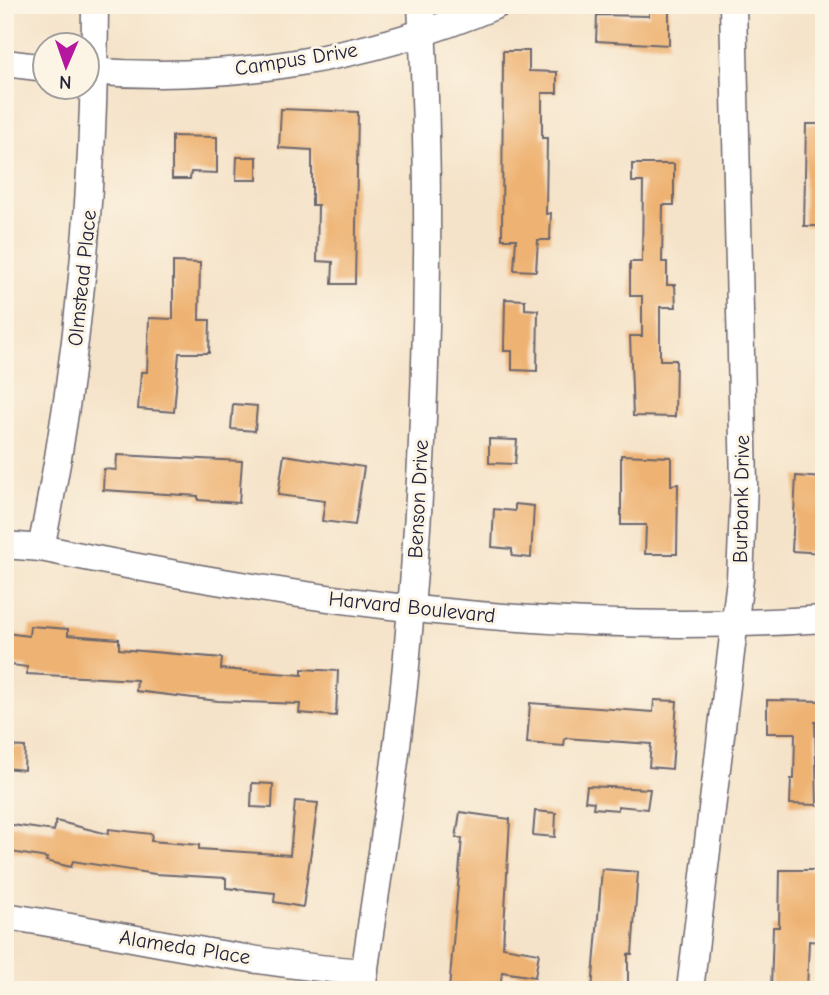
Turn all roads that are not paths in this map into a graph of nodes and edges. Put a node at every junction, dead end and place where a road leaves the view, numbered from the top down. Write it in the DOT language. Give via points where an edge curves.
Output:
graph roads {
  1 [pos="95,5"];
  2 [pos="421,5"];
  3 [pos="497,5"];
  4 [pos="733,5"];
  5 [pos="93,32"];
  6 [pos="422,33"];
  7 [pos="5,63"];
  8 [pos="32,66"];
  9 [pos="102,72"];
  10 [pos="93,102"];
  11 [pos="5,545"];
  12 [pos="41,548"];
  13 [pos="410,609"];
  14 [pos="824,619"];
  15 [pos="734,623"];
  16 [pos="5,916"];
  17 [pos="364,981"];
  18 [pos="690,990"];
  1 -- 5 [label="street, Olmstead Place"];
  2 -- 6 [label="street, Benson Drive"];
  3 -- 6 [label="street, Campus Drive"];
  4 -- 15 [label="street, Burbank Drive" via="744,485"];
  6 -- 9 [label="street, Campus Drive" via="327,57 264,66 200,72"];
  6 -- 13 [label="street, Benson Drive" via="425,367"];
  7 -- 8 [label="street"];
  10 -- 12 [label="street, Olmstead Place" via="84,268 72,372"];
  11 -- 12 [label="street, Harvard Boulevard"];
  12 -- 13 [label="street, Harvard Boulevard"];
  13 -- 15 [label="street, Harvard Boulevard" via="587,623"];
  13 -- 17 [label="street, Benson Drive" via="395,766"];
  14 -- 15 [label="street, Harvard Boulevard"];
  15 -- 18 [label="street, Burbank Drive"];
  16 -- 17 [label="street, Alameda Place" via="326,969"];
}
